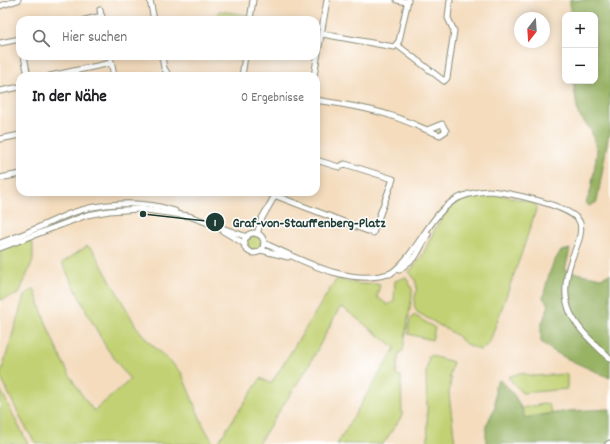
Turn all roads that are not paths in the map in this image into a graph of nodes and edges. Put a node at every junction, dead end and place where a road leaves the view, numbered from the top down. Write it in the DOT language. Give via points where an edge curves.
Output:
graph roads {
  1 [pos="18,0"];
  2 [pos="150,0"];
  3 [pos="253,0"];
  4 [pos="328,0"];
  5 [pos="397,0"];
  6 [pos="450,0"];
  7 [pos="408,1"];
  8 [pos="0,6"];
  9 [pos="100,10"];
  10 [pos="102,16"];
  11 [pos="153,16"];
  12 [pos="251,16"];
  13 [pos="322,34"];
  14 [pos="320,39"];
  15 [pos="16,40"];
  16 [pos="0,43"];
  17 [pos="397,45"];
  18 [pos="25,60"];
  19 [pos="111,60"];
  20 [pos="163,60"];
  21 [pos="244,60"];
  22 [pos="316,60"];
  23 [pos="111,63"];
  24 [pos="27,72"];
  25 [pos="69,72"];
  26 [pos="113,72"];
  27 [pos="166,72"];
  28 [pos="243,72"];
  29 [pos="314,72"];
  30 [pos="16,88"];
  31 [pos="0,91"];
  32 [pos="320,101"];
  33 [pos="427,130"];
  34 [pos="16,136"];
  35 [pos="0,139"];
  36 [pos="320,161"];
  37 [pos="16,175"];
  38 [pos="0,178"];
  39 [pos="275,196"];
  40 [pos="281,196"];
  41 [pos="183,215"];
  42 [pos="214,226"];
  43 [pos="257,234"];
  44 [pos="247,237"];
  45 [pos="0,243"];
  46 [pos="264,243"];
  47 [pos="245,244"];
  48 [pos="0,248"];
  49 [pos="261,250"];
  50 [pos="301,260"];
  51 [pos="610,360"];
  1 -- 8 [label="street"];
  2 -- 11 [label="street"];
  3 -- 12 [label="street"];
  4 -- 13 [label="street"];
  5 -- 7 [label="street"];
  6 -- 17 [label="street" via="448,18 454,31 448,78 444,81"];
  7 -- 17 [label="street"];
  9 -- 10 [label="street"];
  13 -- 14 [label="street"];
  13 -- 17 [label="street" via="389,48"];
  15 -- 16 [label="street"];
  18 -- 24 [label="street"];
  19 -- 23 [label="street"];
  20 -- 27 [label="street"];
  21 -- 28 [label="street"];
  22 -- 29 [label="street"];
  23 -- 25 [label="street"];
  23 -- 26 [label="street"];
  30 -- 31 [label="street"];
  32 -- 33 [label="street" via="389,115"];
  34 -- 35 [label="street"];
  36 -- 40 [label="street" via="340,167 345,164 393,179 373,233"];
  37 -- 38 [label="street"];
  39 -- 43 [label="street" via="262,218"];
  41 -- 42 [label="street"];
  41 -- 45 [label="street" via="151,205 108,205 69,214"];
  41 -- 48 [label="street" via="148,210 109,211 71,220"];
  42 -- 44 [label="street"];
  42 -- 47 [label="street"];
  43 -- 44 [label="street"];
  43 -- 46 [label="street" via="263,238"];
  44 -- 47 [label="street"];
  46 -- 49 [label="street"];
  46 -- 50 [label="street"];
  47 -- 49 [label="street" via="249,252"];
  49 -- 50 [label="street"];
  50 -- 51 [label="street" via="352,276 372,278 390,274 405,267 412,260 446,207 473,193 489,191 512,194 560,208 573,214 580,223 580,232 567,279 567,304 572,319"];
}
